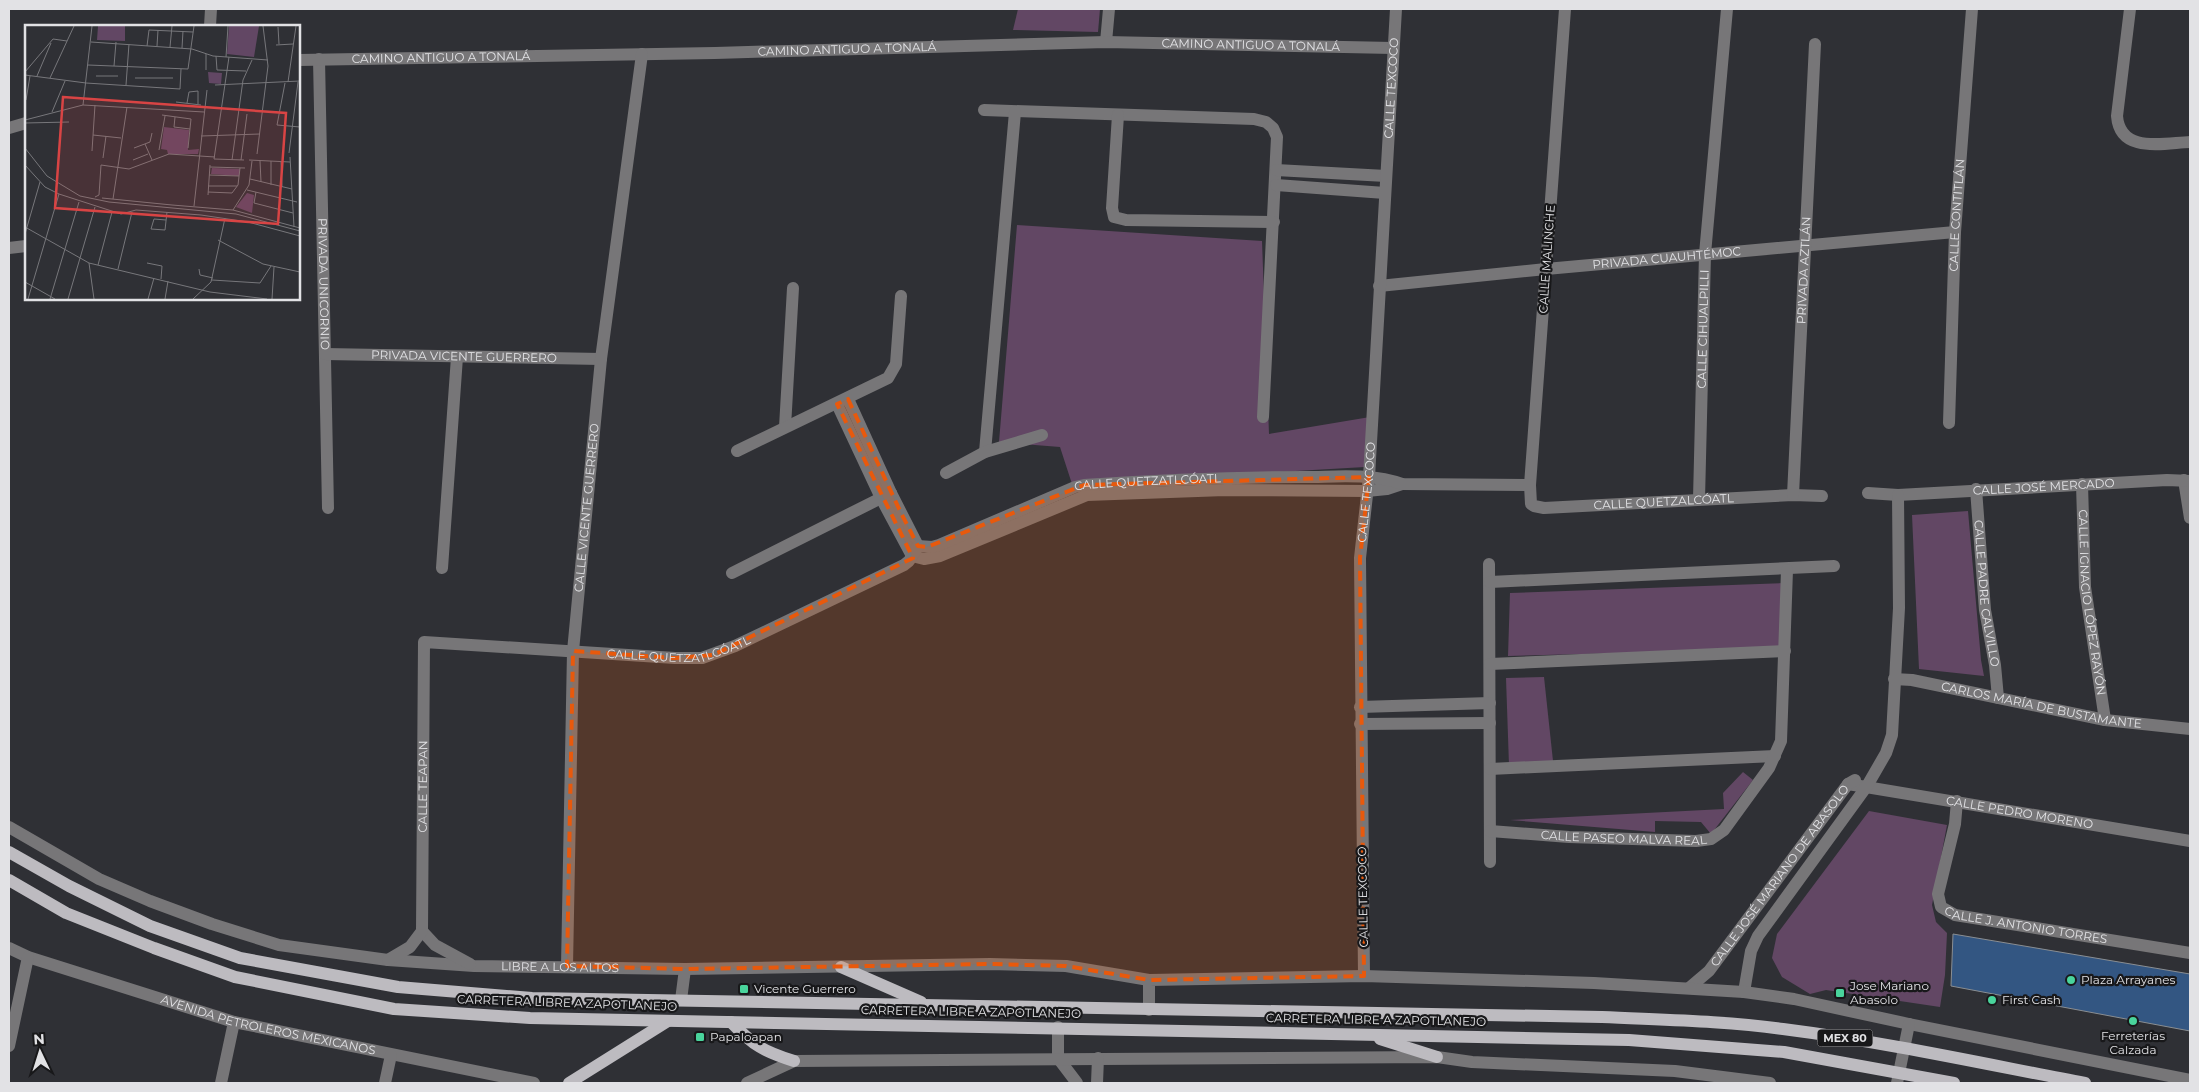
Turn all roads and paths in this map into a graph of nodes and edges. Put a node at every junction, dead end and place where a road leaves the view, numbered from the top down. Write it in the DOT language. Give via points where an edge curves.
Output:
graph roads {
  1 [pos="211,9"];
  2 [pos="1109,9"];
  3 [pos="1396,9"];
  4 [pos="1565,9"];
  5 [pos="1726,9"];
  6 [pos="1972,9"];
  7 [pos="2130,9"];
  8 [pos="210,25"];
  9 [pos="1106,42"];
  10 [pos="1815,44"];
  11 [pos="1393,48"];
  12 [pos="642,54"];
  13 [pos="319,59"];
  14 [pos="300,60"];
  15 [pos="984,110"];
  16 [pos="1015,112"];
  17 [pos="1118,115"];
  18 [pos="25,123"];
  19 [pos="9,128"];
  20 [pos="2190,142"];
  21 [pos="1276,170"];
  22 [pos="1386,176"];
  23 [pos="1276,186"];
  24 [pos="1385,192"];
  25 [pos="1274,222"];
  26 [pos="1955,232"];
  27 [pos="1804,245"];
  28 [pos="25,246"];
  29 [pos="9,248"];
  30 [pos="1705,254"];
  31 [pos="1546,268"];
  32 [pos="1379,286"];
  33 [pos="794,288"];
  34 [pos="901,296"];
  35 [pos="325,354"];
  36 [pos="457,357"];
  37 [pos="601,358"];
  38 [pos="843,401"];
  39 [pos="1263,417"];
  40 [pos="1949,423"];
  41 [pos="785,427"];
  42 [pos="1042,435"];
  43 [pos="737,451"];
  44 [pos="985,452"];
  45 [pos="946,473"];
  46 [pos="1369,477"];
  47 [pos="2187,480"];
  48 [pos="1402,484"];
  49 [pos="2082,484"];
  50 [pos="1530,485"];
  51 [pos="1976,489"];
  52 [pos="1366,491"];
  53 [pos="1868,493"];
  54 [pos="1898,494"];
  55 [pos="886,495"];
  56 [pos="1793,495"];
  57 [pos="1822,496"];
  58 [pos="1699,500"];
  59 [pos="1534,506"];
  60 [pos="328,508"];
  61 [pos="2190,518"];
  62 [pos="915,551"];
  63 [pos="1489,564"];
  64 [pos="1834,566"];
  65 [pos="442,568"];
  66 [pos="1787,570"];
  67 [pos="732,573"];
  68 [pos="1490,582"];
  69 [pos="424,642"];
  70 [pos="573,651"];
  71 [pos="1785,651"];
  72 [pos="1490,664"];
  73 [pos="1894,679"];
  74 [pos="1998,698"];
  75 [pos="1490,703"];
  76 [pos="1360,707"];
  77 [pos="2105,720"];
  78 [pos="1490,723"];
  79 [pos="1360,724"];
  80 [pos="2190,729"];
  81 [pos="1775,756"];
  82 [pos="1490,769"];
  83 [pos="1876,770"];
  84 [pos="1848,784"];
  85 [pos="1866,786"];
  86 [pos="1957,801"];
  87 [pos="9,827"];
  88 [pos="1490,831"];
  89 [pos="2190,841"];
  90 [pos="9,852"];
  91 [pos="1490,862"];
  92 [pos="9,880"];
  93 [pos="422,931"];
  94 [pos="279,945"];
  95 [pos="9,948"];
  96 [pos="2190,953"];
  97 [pos="28,956"];
  98 [pos="388,960"];
  99 [pos="275,964"];
  100 [pos="474,966"];
  101 [pos="567,966"];
  102 [pos="841,967"];
  103 [pos="685,969"];
  104 [pos="1364,976"];
  105 [pos="1149,980"];
  106 [pos="1689,988"];
  107 [pos="1744,992"];
  108 [pos="681,1000"];
  109 [pos="928,1005"];
  110 [pos="1149,1010"];
  111 [pos="668,1021"];
  112 [pos="234,1022"];
  113 [pos="731,1022"];
  114 [pos="1909,1024"];
  115 [pos="1058,1027"];
  116 [pos="1365,1034"];
  117 [pos="9,1046"];
  118 [pos="1904,1049"];
  119 [pos="391,1055"];
  120 [pos="1438,1057"];
  121 [pos="1058,1058"];
  122 [pos="1098,1058"];
  123 [pos="794,1061"];
  124 [pos="1674,1077"];
  125 [pos="1898,1078"];
  126 [pos="2190,1080"];
  127 [pos="753,1082"];
  128 [pos="221,1083"];
  129 [pos="385,1083"];
  130 [pos="534,1083"];
  131 [pos="569,1083"];
  132 [pos="1077,1083"];
  133 [pos="1097,1083"];
  134 [pos="1770,1083"];
  135 [pos="1954,1083"];
  136 [pos="2085,1083"];
  1 -- 8 [label="street"];
  2 -- 9 [label="street"];
  3 -- 11 [label="street, CALLE TEXCOCO"];
  4 -- 31 [label="street, CALLE MALINCHE"];
  5 -- 30 [label="street, CALLE CIHUALPILLI"];
  6 -- 26 [label="street, CALLE CONTITLÁN"];
  7 -- 20 [label="street" via="2118,126 2122,134 2140,144"];
  9 -- 11 [label="street, CAMINO ANTIGUO A TONALÁ"];
  9 -- 12 [label="street, CAMINO ANTIGUO A TONALÁ"];
  10 -- 27 [label="street, PRIVADA AZTLÁN"];
  11 -- 22 [label="street, CALLE TEXCOCO"];
  12 -- 13 [label="street, CAMINO ANTIGUO A TONALÁ"];
  12 -- 37 [label="street, CALLE VICENTE GUERRERO"];
  13 -- 14 [label="street, CAMINO ANTIGUO A TONALÁ"];
  13 -- 35 [label="street, PRIVADA UNICORNIO"];
  15 -- 16 [label="street"];
  16 -- 17 [label="street"];
  16 -- 44 [label="street"];
  17 -- 21 [label="street" via="1266,122 1274,128 1277,137"];
  17 -- 25 [label="street" via="1114,217 1126,220"];
  18 -- 19 [label="street"];
  21 -- 22 [label="street"];
  21 -- 23 [label="street"];
  22 -- 24 [label="street, CALLE TEXCOCO"];
  23 -- 24 [label="street"];
  23 -- 25 [label="street"];
  24 -- 32 [label="street, CALLE TEXCOCO"];
  25 -- 39 [label="street"];
  26 -- 27 [label="street, PRIVADA CUAUHTÉMOC"];
  26 -- 40 [label="street, CALLE CONTITLÁN"];
  27 -- 30 [label="street, PRIVADA CUAUHTÉMOC"];
  27 -- 56 [label="street, PRIVADA AZTLÁN"];
  28 -- 29 [label="street"];
  30 -- 31 [label="street, PRIVADA CUAUHTÉMOC"];
  30 -- 58 [label="street, CALLE CIHUALPILLI"];
  31 -- 32 [label="street, PRIVADA CUAUHTÉMOC"];
  31 -- 50 [label="street, CALLE MALINCHE"];
  32 -- 46 [label="street, CALLE TEXCOCO"];
  33 -- 41 [label="street"];
  34 -- 38 [label="street" via="893,372 882,382"];
  35 -- 36 [label="street, PRIVADA VICENTE GUERRERO"];
  35 -- 60 [label="street, PRIVADA UNICORNIO"];
  36 -- 37 [label="street, PRIVADA VICENTE GUERRERO"];
  36 -- 65 [label="street"];
  37 -- 70 [label="street, CALLE VICENTE GUERRERO"];
  38 -- 41 [label="street"];
  38 -- 55 [label="street"];
  41 -- 43 [label="street"];
  42 -- 44 [label="street"];
  44 -- 45 [label="street"];
  46 -- 48 [label="street, CALLE QUETZATLCÓATL"];
  46 -- 52 [label="street, CALLE TEXCOCO"];
  46 -- 62 [label="street, CALLE QUETZATLCÓATL" via="1244,478 1075,487 939,545"];
  47 -- 49 [label="street, CALLE JOSÉ MERCADO"];
  47 -- 61 [label="street"];
  48 -- 50 [label="street, CALLE QUETZATLCÓATL"];
  48 -- 52 [label="street, CALLE QUETZATLCÓATL" via="1387,490"];
  49 -- 51 [label="street, CALLE JOSÉ MERCADO"];
  49 -- 77 [label="street, CALLE IGNACIO LÓPEZ RAYÓN" via="2085,587"];
  50 -- 59 [label="street, CALLE MALINCHE" via="1530,500"];
  51 -- 54 [label="street, CALLE JOSÉ MERCADO"];
  51 -- 74 [label="street, CALLE PADRE CALVILLO" via="1985,610"];
  52 -- 62 [label="street, CALLE QUETZATLCÓATL" via="1224,490 1088,496 940,556 924,559"];
  52 -- 76 [label="street, CALLE TEXCOCO" via="1360,558"];
  53 -- 54 [label="street, CALLE JOSÉ MERCADO"];
  54 -- 73 [label="street, CALLE JOSÉ MARIANO DE ABASOLO" via="1899,608"];
  55 -- 62 [label="street"];
  55 -- 67 [label="street"];
  56 -- 57 [label="street, CALLE QUETZALCÓATL"];
  56 -- 58 [label="street, CALLE QUETZALCÓATL"];
  58 -- 59 [label="street, CALLE QUETZALCÓATL"];
  62 -- 70 [label="street, CALLE QUETZATLCÓATL" via="904,565 713,655 683,658"];
  63 -- 68 [label="street"];
  64 -- 66 [label="street"];
  66 -- 68 [label="street"];
  66 -- 71 [label="street, CALLE PASEO MALVA REAL"];
  68 -- 72 [label="street"];
  69 -- 70 [label="street, CALLE QUETZATLCÓATL"];
  69 -- 93 [label="street, CALLE TEAPAN"];
  70 -- 101 [label="street, CALLE VICENTE GUERRERO"];
  71 -- 72 [label="street"];
  71 -- 81 [label="street, CALLE PASEO MALVA REAL" via="1781,741"];
  72 -- 75 [label="street"];
  73 -- 74 [label="street, CARLOS MARÍA DE BUSTAMANTE"];
  73 -- 83 [label="street, CALLE JOSÉ MARIANO DE ABASOLO" via="1892,735"];
  74 -- 77 [label="street, CARLOS MARÍA DE BUSTAMANTE"];
  75 -- 76 [label="street"];
  75 -- 78 [label="street"];
  76 -- 79 [label="street, CALLE TEXCOCO"];
  77 -- 80 [label="street, CARLOS MARÍA DE BUSTAMANTE"];
  78 -- 79 [label="street"];
  78 -- 82 [label="street"];
  79 -- 104 [label="street, CALLE TEXCOCO"];
  81 -- 82 [label="street"];
  81 -- 88 [label="street, CALLE PASEO MALVA REAL" via="1724,830 1704,841"];
  82 -- 88 [label="street"];
  83 -- 84 [label="street, CALLE JOSÉ MARIANO DE ABASOLO"];
  83 -- 85 [label="street, CALLE JOSÉ MARIANO DE ABASOLO"];
  84 -- 85 [label="street, CALLE PEDRO MORENO"];
  84 -- 106 [label="street, CALLE JOSÉ MARIANO DE ABASOLO" via="1709,971"];
  85 -- 86 [label="street, CALLE PEDRO MORENO"];
  85 -- 107 [label="street, CALLE JOSÉ MARIANO DE ABASOLO" via="1758,936 1751,951"];
  86 -- 89 [label="street, CALLE PEDRO MORENO"];
  86 -- 96 [label="street, CALLE J. ANTONIO TORRES" via="1955,824 1938,894 1941,907 1947,911 1955,915"];
  87 -- 94 [label="street, LIBRE A LOS ALTOS" via="92,875 141,898"];
  88 -- 91 [label="street"];
  90 -- 99 [label="main road, CARRETERA LIBRE A ZAPOTLANEJO / MEX 80" via="150,926 240,958"];
  92 -- 111 [label="main road, CARRETERA LIBRE A ZAPOTLANEJO / MEX 80" via="92,923 234,977 268,985 394,1009 530,1018"];
  93 -- 98 [label="street" via="410,947"];
  93 -- 100 [label="street" via="435,945"];
  94 -- 98 [label="street, LIBRE A LOS ALTOS"];
  94 -- 99 [label="street"];
  95 -- 97 [label="street, AVENIDA PETROLEROS MEXICANOS"];
  97 -- 112 [label="street, AVENIDA PETROLEROS MEXICANOS"];
  97 -- 117 [label="street"];
  98 -- 100 [label="street, LIBRE A LOS ALTOS"];
  99 -- 108 [label="main road, CARRETERA LIBRE A ZAPOTLANEJO / MEX 80" via="398,987 532,998"];
  100 -- 101 [label="street, LIBRE A LOS ALTOS"];
  101 -- 103 [label="street, LIBRE A LOS ALTOS"];
  102 -- 103 [label="street, LIBRE A LOS ALTOS"];
  102 -- 105 [label="street, LIBRE A LOS ALTOS" via="1066,966"];
  102 -- 109 [label="main road"];
  103 -- 108 [label="street"];
  104 -- 105 [label="street"];
  104 -- 106 [label="street"];
  105 -- 110 [label="street"];
  106 -- 107 [label="street"];
  107 -- 114 [label="street" via="1794,999"];
  108 -- 109 [label="main road, CARRETERA LIBRE A ZAPOTLANEJO / MEX 80"];
  109 -- 110 [label="main road, CARRETERA LIBRE A ZAPOTLANEJO / MEX 80"];
  110 -- 118 [label="main road, CARRETERA LIBRE A ZAPOTLANEJO / MEX 80" via="1712,1022 1782,1028"];
  111 -- 113 [label="main road, CARRETERA LIBRE A ZAPOTLANEJO / MEX 80"];
  111 -- 131 [label="main road"];
  112 -- 119 [label="street, AVENIDA PETROLEROS MEXICANOS"];
  112 -- 128 [label="street"];
  113 -- 115 [label="main road, CARRETERA LIBRE A ZAPOTLANEJO / MEX 80"];
  113 -- 123 [label="main road" via="751,1043"];
  114 -- 118 [label="street"];
  114 -- 126 [label="street"];
  115 -- 116 [label="main road, CARRETERA LIBRE A ZAPOTLANEJO / MEX 80"];
  115 -- 121 [label="street"];
  116 -- 120 [label="main road"];
  116 -- 125 [label="main road, CARRETERA LIBRE A ZAPOTLANEJO / MEX 80" via="1629,1040 1784,1052"];
  118 -- 125 [label="street"];
  118 -- 136 [label="main road, CARRETERA LIBRE A ZAPOTLANEJO / MEX 80"];
  119 -- 129 [label="street"];
  119 -- 130 [label="street, AVENIDA PETROLEROS MEXICANOS"];
  120 -- 122 [label="street"];
  120 -- 124 [label="street"];
  121 -- 122 [label="street"];
  121 -- 123 [label="street"];
  121 -- 132 [label="street"];
  122 -- 133 [label="street"];
  123 -- 127 [label="street"];
  124 -- 134 [label="street"];
  125 -- 135 [label="main road, CARRETERA LIBRE A ZAPOTLANEJO / MEX 80"];
}
